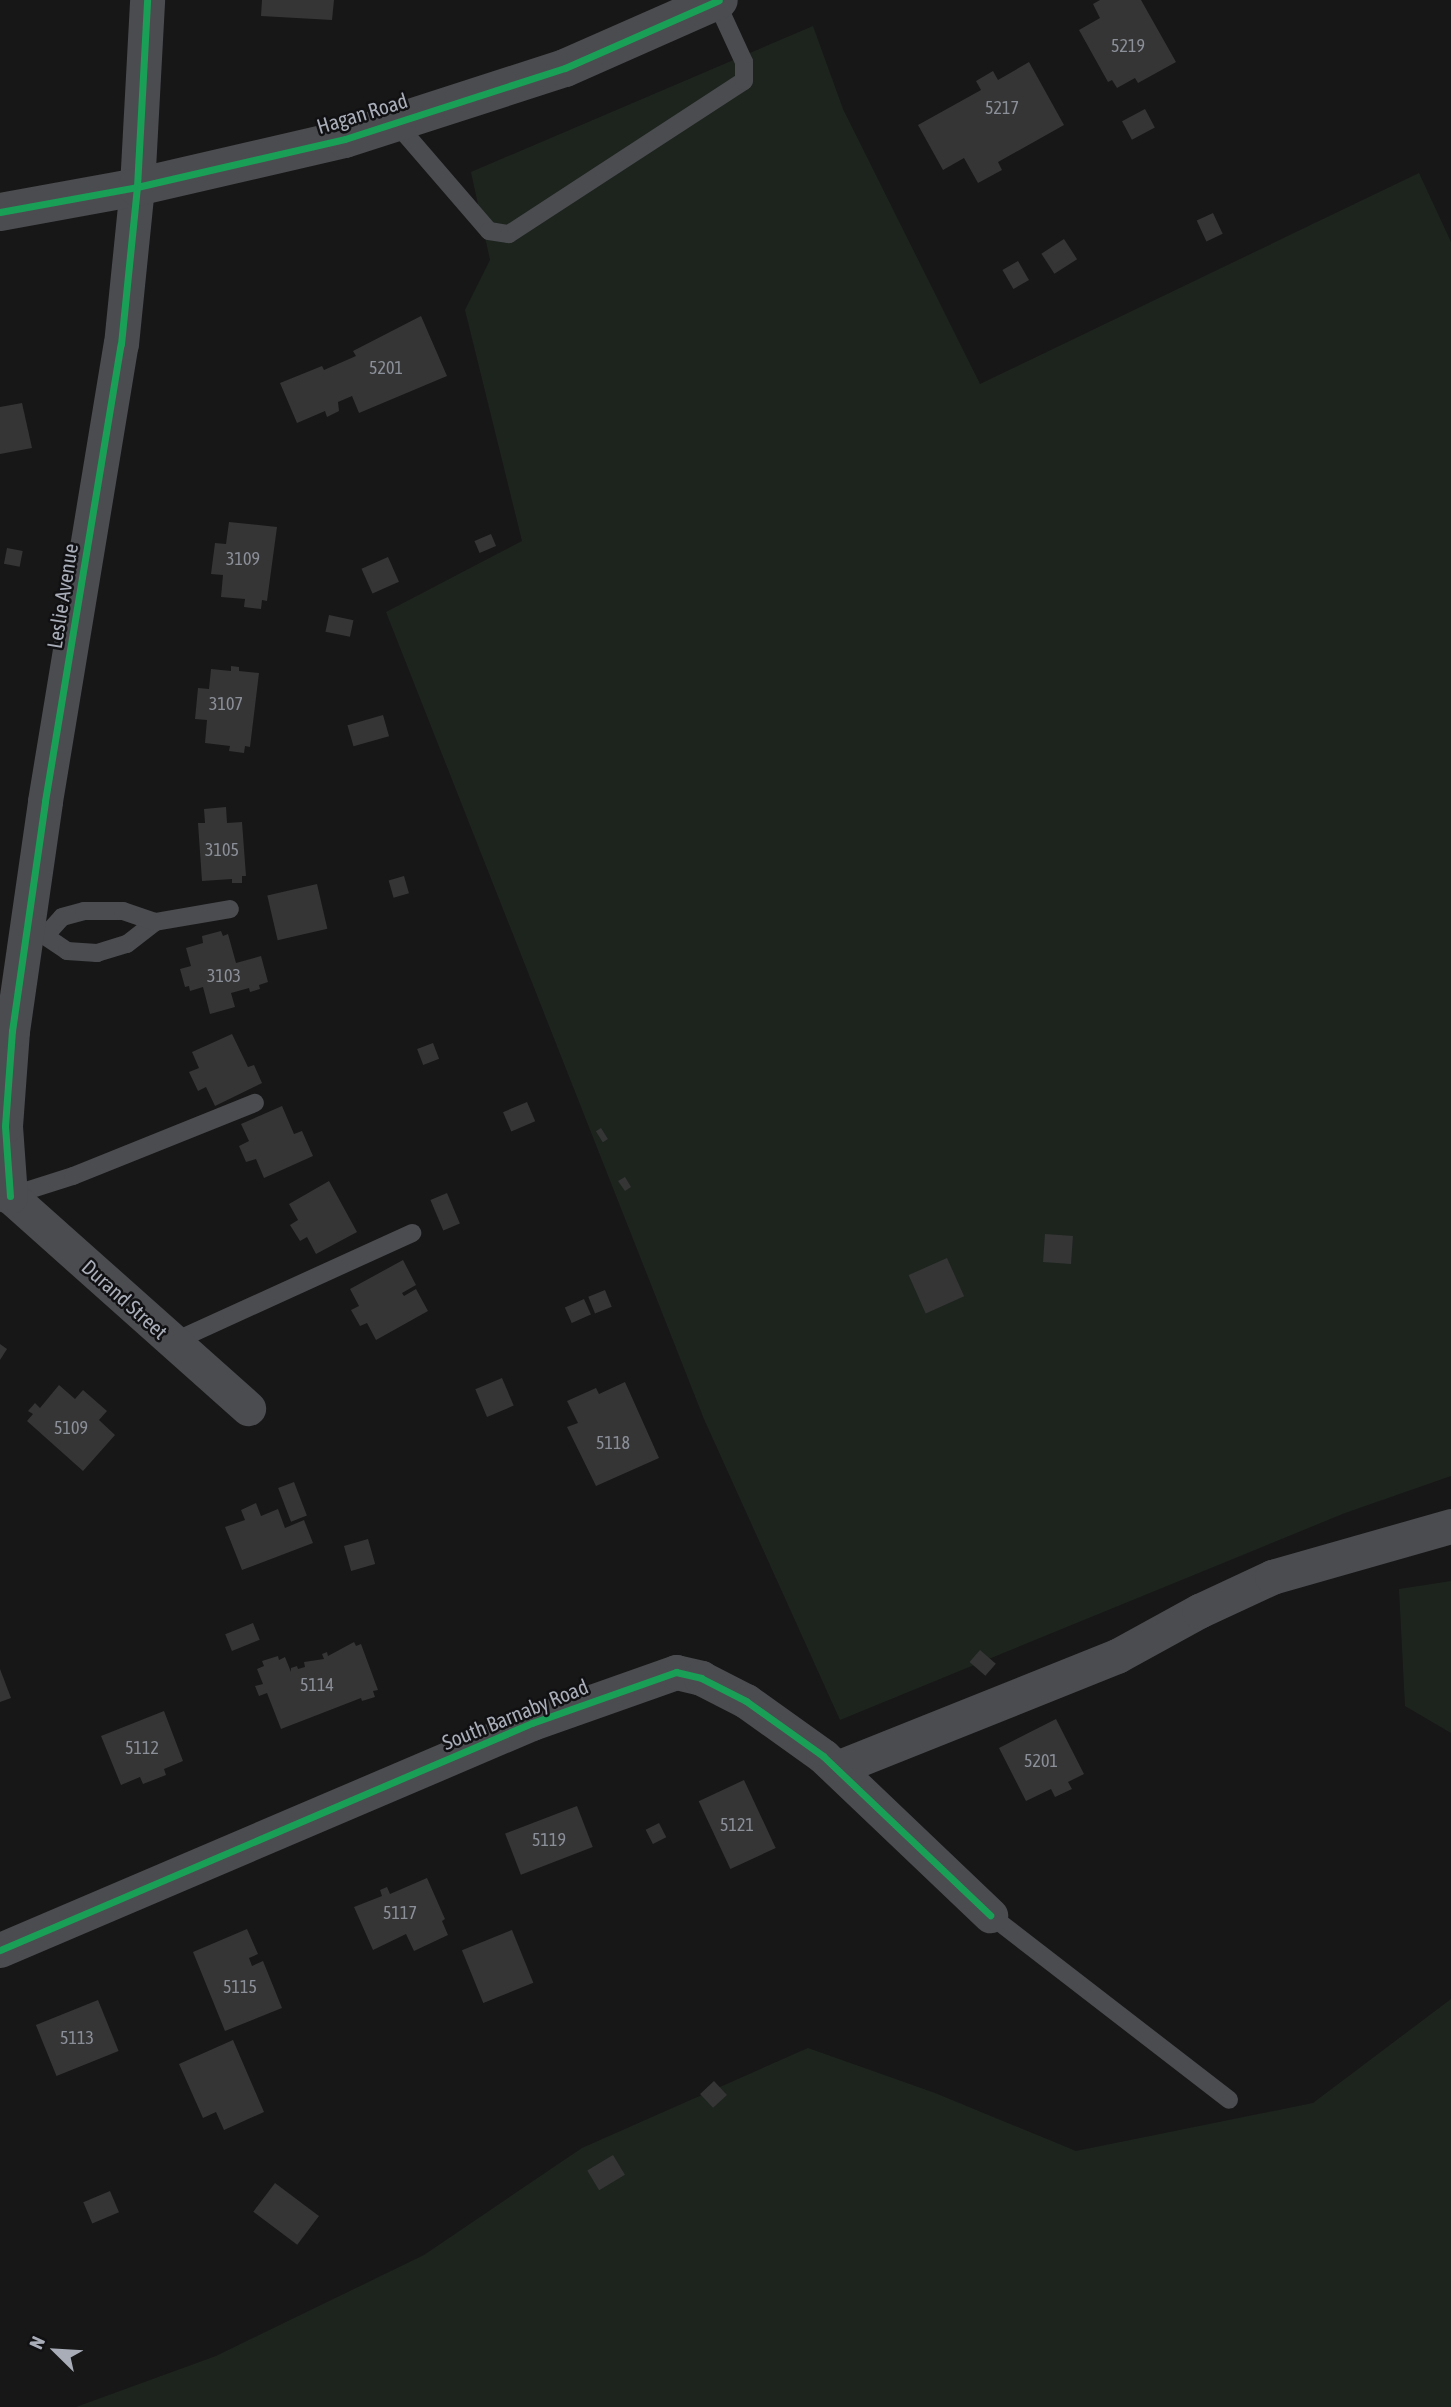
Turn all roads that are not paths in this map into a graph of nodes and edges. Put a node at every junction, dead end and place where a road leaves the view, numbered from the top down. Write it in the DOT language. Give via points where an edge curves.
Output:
graph roads {
  1 [pos="147,0"];
  2 [pos="718,1"];
  3 [pos="395,122"];
  4 [pos="137,187"];
  5 [pos="0,212"];
  6 [pos="230,909"];
  7 [pos="155,922"];
  8 [pos="35,936"];
  9 [pos="255,1103"];
  10 [pos="5,1195"];
  11 [pos="412,1233"];
  12 [pos="173,1342"];
  13 [pos="248,1408"];
  14 [pos="1451,1526"];
  15 [pos="837,1769"];
  16 [pos="990,1915"];
  17 [pos="0,1950"];
  18 [pos="1229,2101"];
  1 -- 4 [label="street, Leslie Avenue"];
  2 -- 3 [label="street, Hagan Road" via="565,68"];
  2 -- 3 [label="lane" via="744,62 744,81 509,234 489,231"];
  3 -- 4 [label="street, Hagan Road" via="345,139"];
  4 -- 5 [label="street, Hagan Road"];
  4 -- 8 [label="street, Leslie Avenue" via="121,344"];
  6 -- 7 [label="lane"];
  7 -- 8 [label="lane" via="123,911 84,911 62,917"];
  7 -- 8 [label="lane" via="127,944 97,953 67,951"];
  8 -- 10 [label="street, Leslie Avenue" via="12,1031"];
  9 -- 10 [label="lane" via="73,1176"];
  10 -- 12 [label="street, Durand Street"];
  11 -- 12 [label="lane"];
  12 -- 13 [label="street, Durand Street"];
  14 -- 15 [label="street" via="1272,1577 1117,1656"];
  15 -- 16 [label="street, South Barnaby Road"];
  15 -- 17 [label="street, South Barnaby Road" via="746,1701 701,1678 676,1672 532,1723"];
  16 -- 18 [label="lane"];
}
